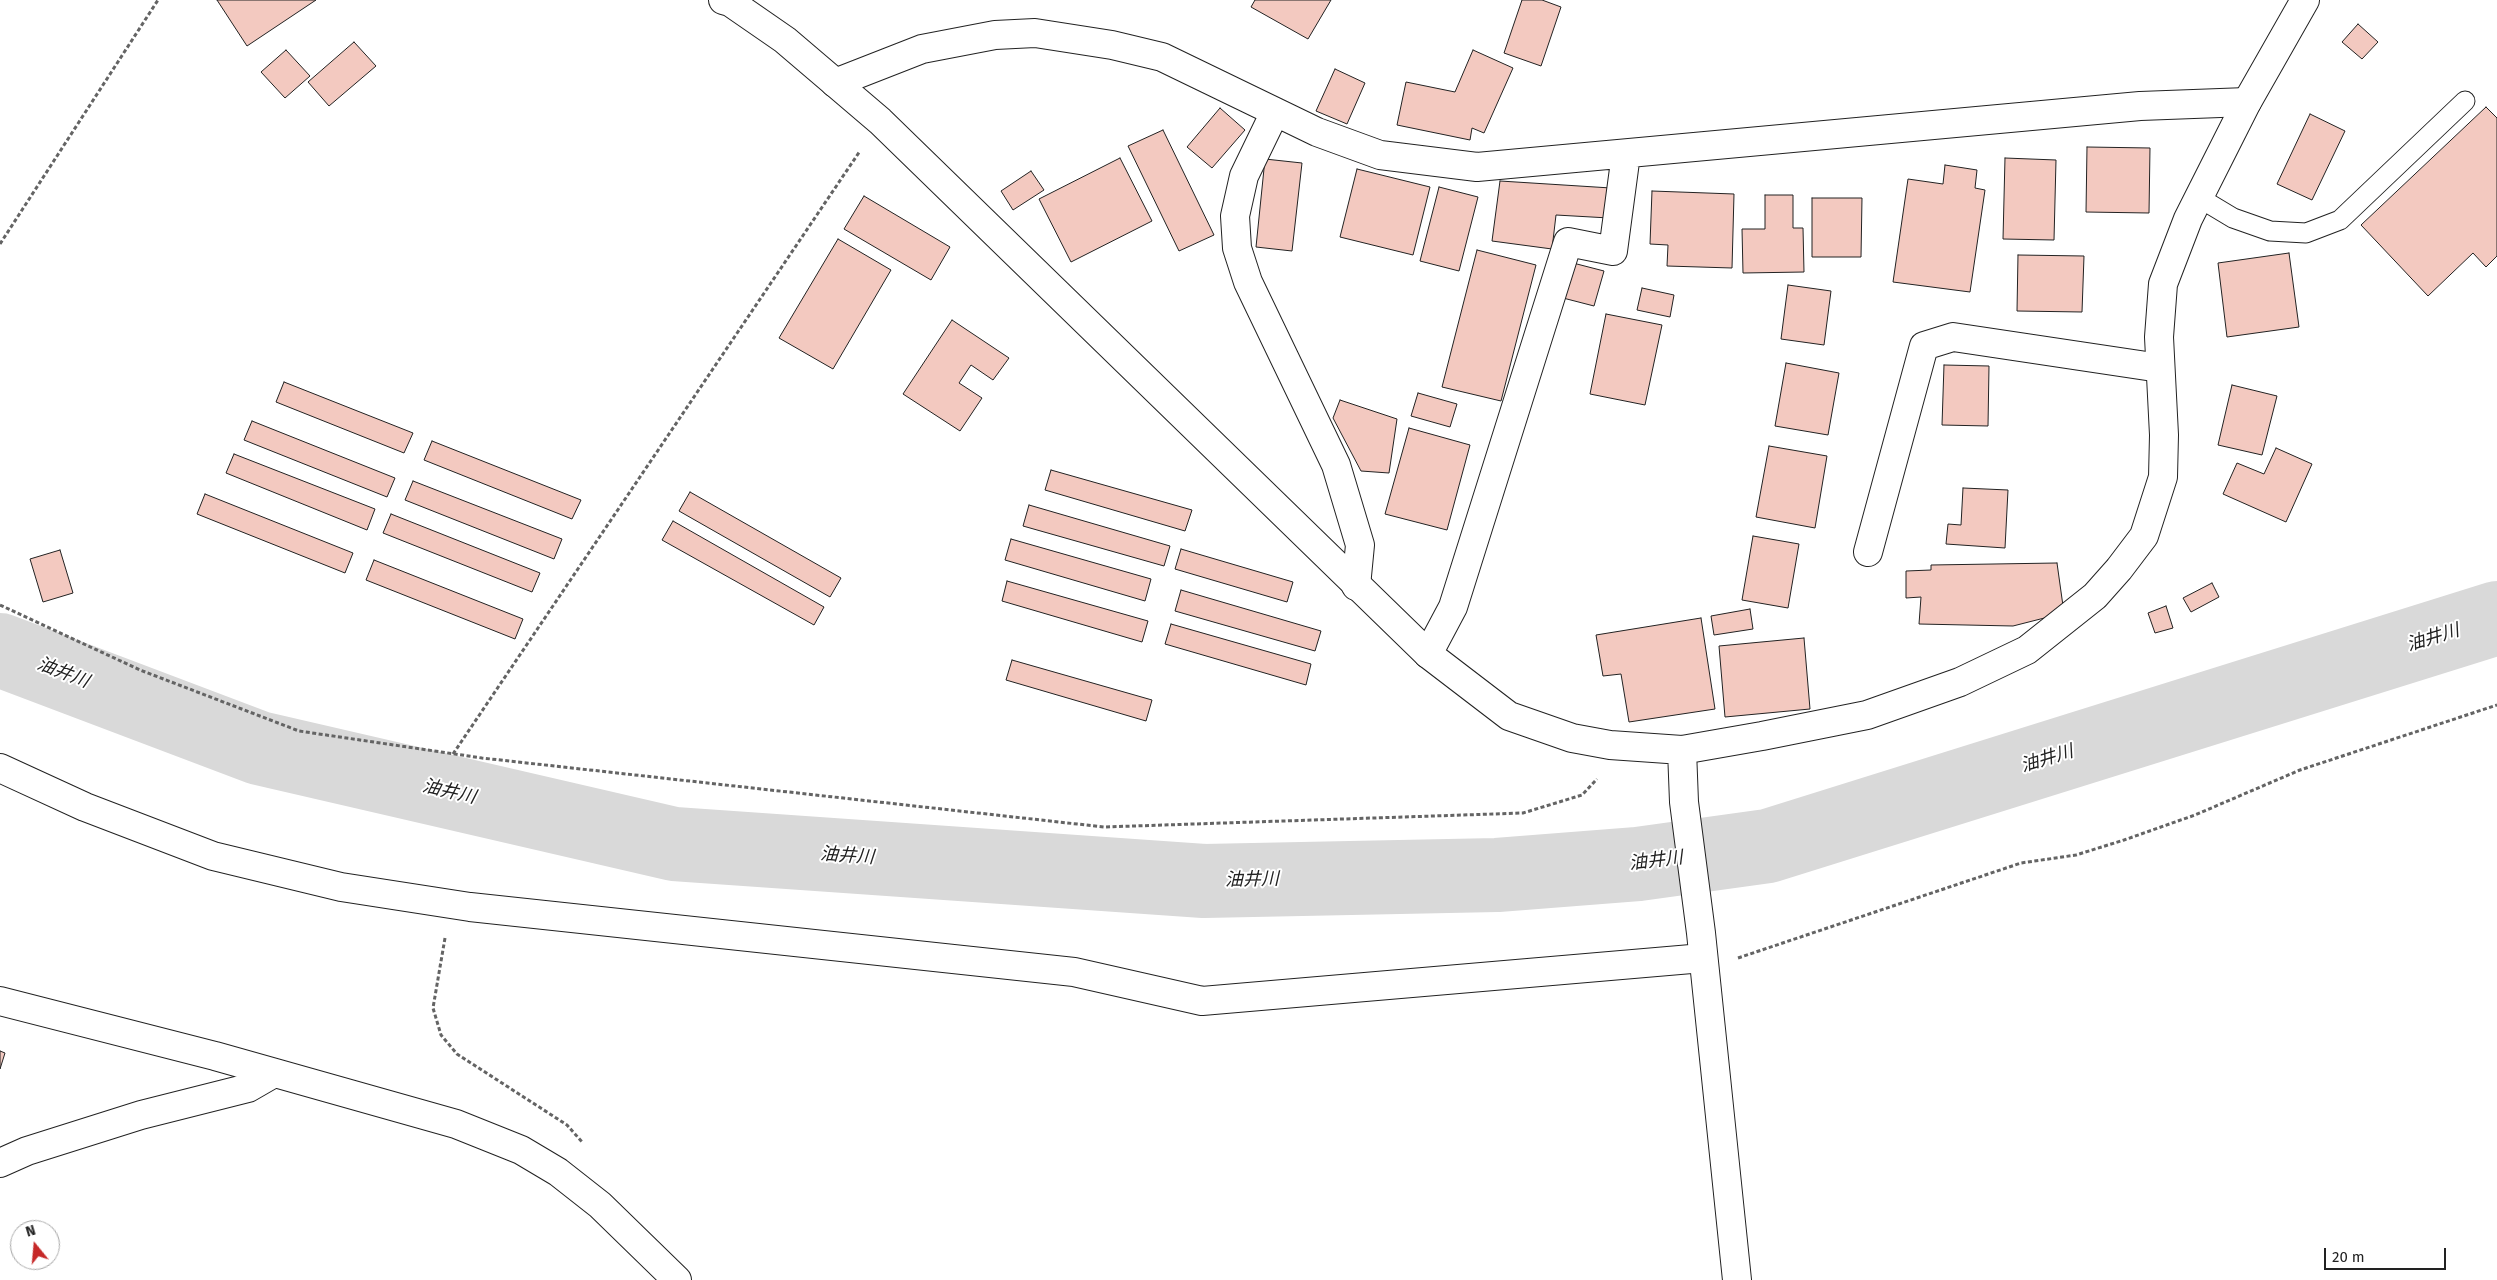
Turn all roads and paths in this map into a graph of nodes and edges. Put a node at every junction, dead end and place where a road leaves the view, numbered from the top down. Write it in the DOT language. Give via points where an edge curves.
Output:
graph roads {
  1 [pos="158,0"];
  2 [pos="723,0"];
  3 [pos="2305,0"];
  4 [pos="835,83"];
  5 [pos="2465,101"];
  6 [pos="2247,102"];
  7 [pos="1275,112"];
  8 [pos="880,121"];
  9 [pos="1626,154"];
  10 [pos="2198,198"];
  11 [pos="0,244"];
  12 [pos="2160,368"];
  13 [pos="1868,552"];
  14 [pos="1356,586"];
  15 [pos="0,605"];
  16 [pos="1428,654"];
  17 [pos="2497,705"];
  18 [pos="1629,746"];
  19 [pos="1682,750"];
  20 [pos="453,754"];
  21 [pos="0,768"];
  22 [pos="451,904"];
  23 [pos="1703,953"];
  24 [pos="0,1001"];
  25 [pos="274,1073"];
  26 [pos="584,1145"];
  27 [pos="0,1163"];
  28 [pos="677,1280"];
  29 [pos="1737,1280"];
  1 -- 11 [label="path"];
  2 -- 4 [label="street" via="785,40"];
  3 -- 6 [label="street"];
  4 -- 7 [label="street" via="922,49 995,35 1035,33 1112,45 1162,57"];
  4 -- 8 [label="street"];
  5 -- 10 [label="lane" via="2340,220 2306,233 2270,231 2233,218"];
  6 -- 9 [label="street" via="2140,106"];
  6 -- 10 [label="street"];
  7 -- 9 [label="street" via="1317,132 1380,155 1422,161 1477,167"];
  7 -- 14 [label="street" via="1244,176 1235,216 1237,248 1248,282 1336,465 1360,545"];
  8 -- 14 [label="street"];
  8 -- 20 [label="path"];
  9 -- 16 [label="street" via="1613,251 1568,242 1453,607"];
  10 -- 12 [label="street" via="2163,284"];
  12 -- 13 [label="street" via="1953,337 1924,346"];
  12 -- 19 [label="street" via="2163,477 2156,505 2144,536 2124,562 2095,596 2070,616 2020,654 1960,682 1867,715"];
  14 -- 16 [label="street"];
  15 -- 20 [label="path" via="140,670 299,731"];
  16 -- 18 [label="street" via="1509,716 1572,738"];
  17 -- 23 [label="path" via="2300,770 2195,815 2076,855 2021,863"];
  18 -- 19 [label="street"];
  18 -- 20 [label="path" via="1582,795 1523,813 1104,827"];
  19 -- 23 [label="street" via="1684,802"];
  21 -- 22 [label="street" via="85,806 213,856 341,887"];
  22 -- 23 [label="street" via="1074,972 1202,1001"];
  22 -- 26 [label="path" via="433,1008 441,1035 457,1054 567,1125"];
  23 -- 29 [label="street"];
  24 -- 25 [label="street"];
  25 -- 27 [label="street" via="248,1088 132,1118 27,1151"];
  25 -- 28 [label="street" via="456,1124 521,1150 558,1172 600,1205"];
}
